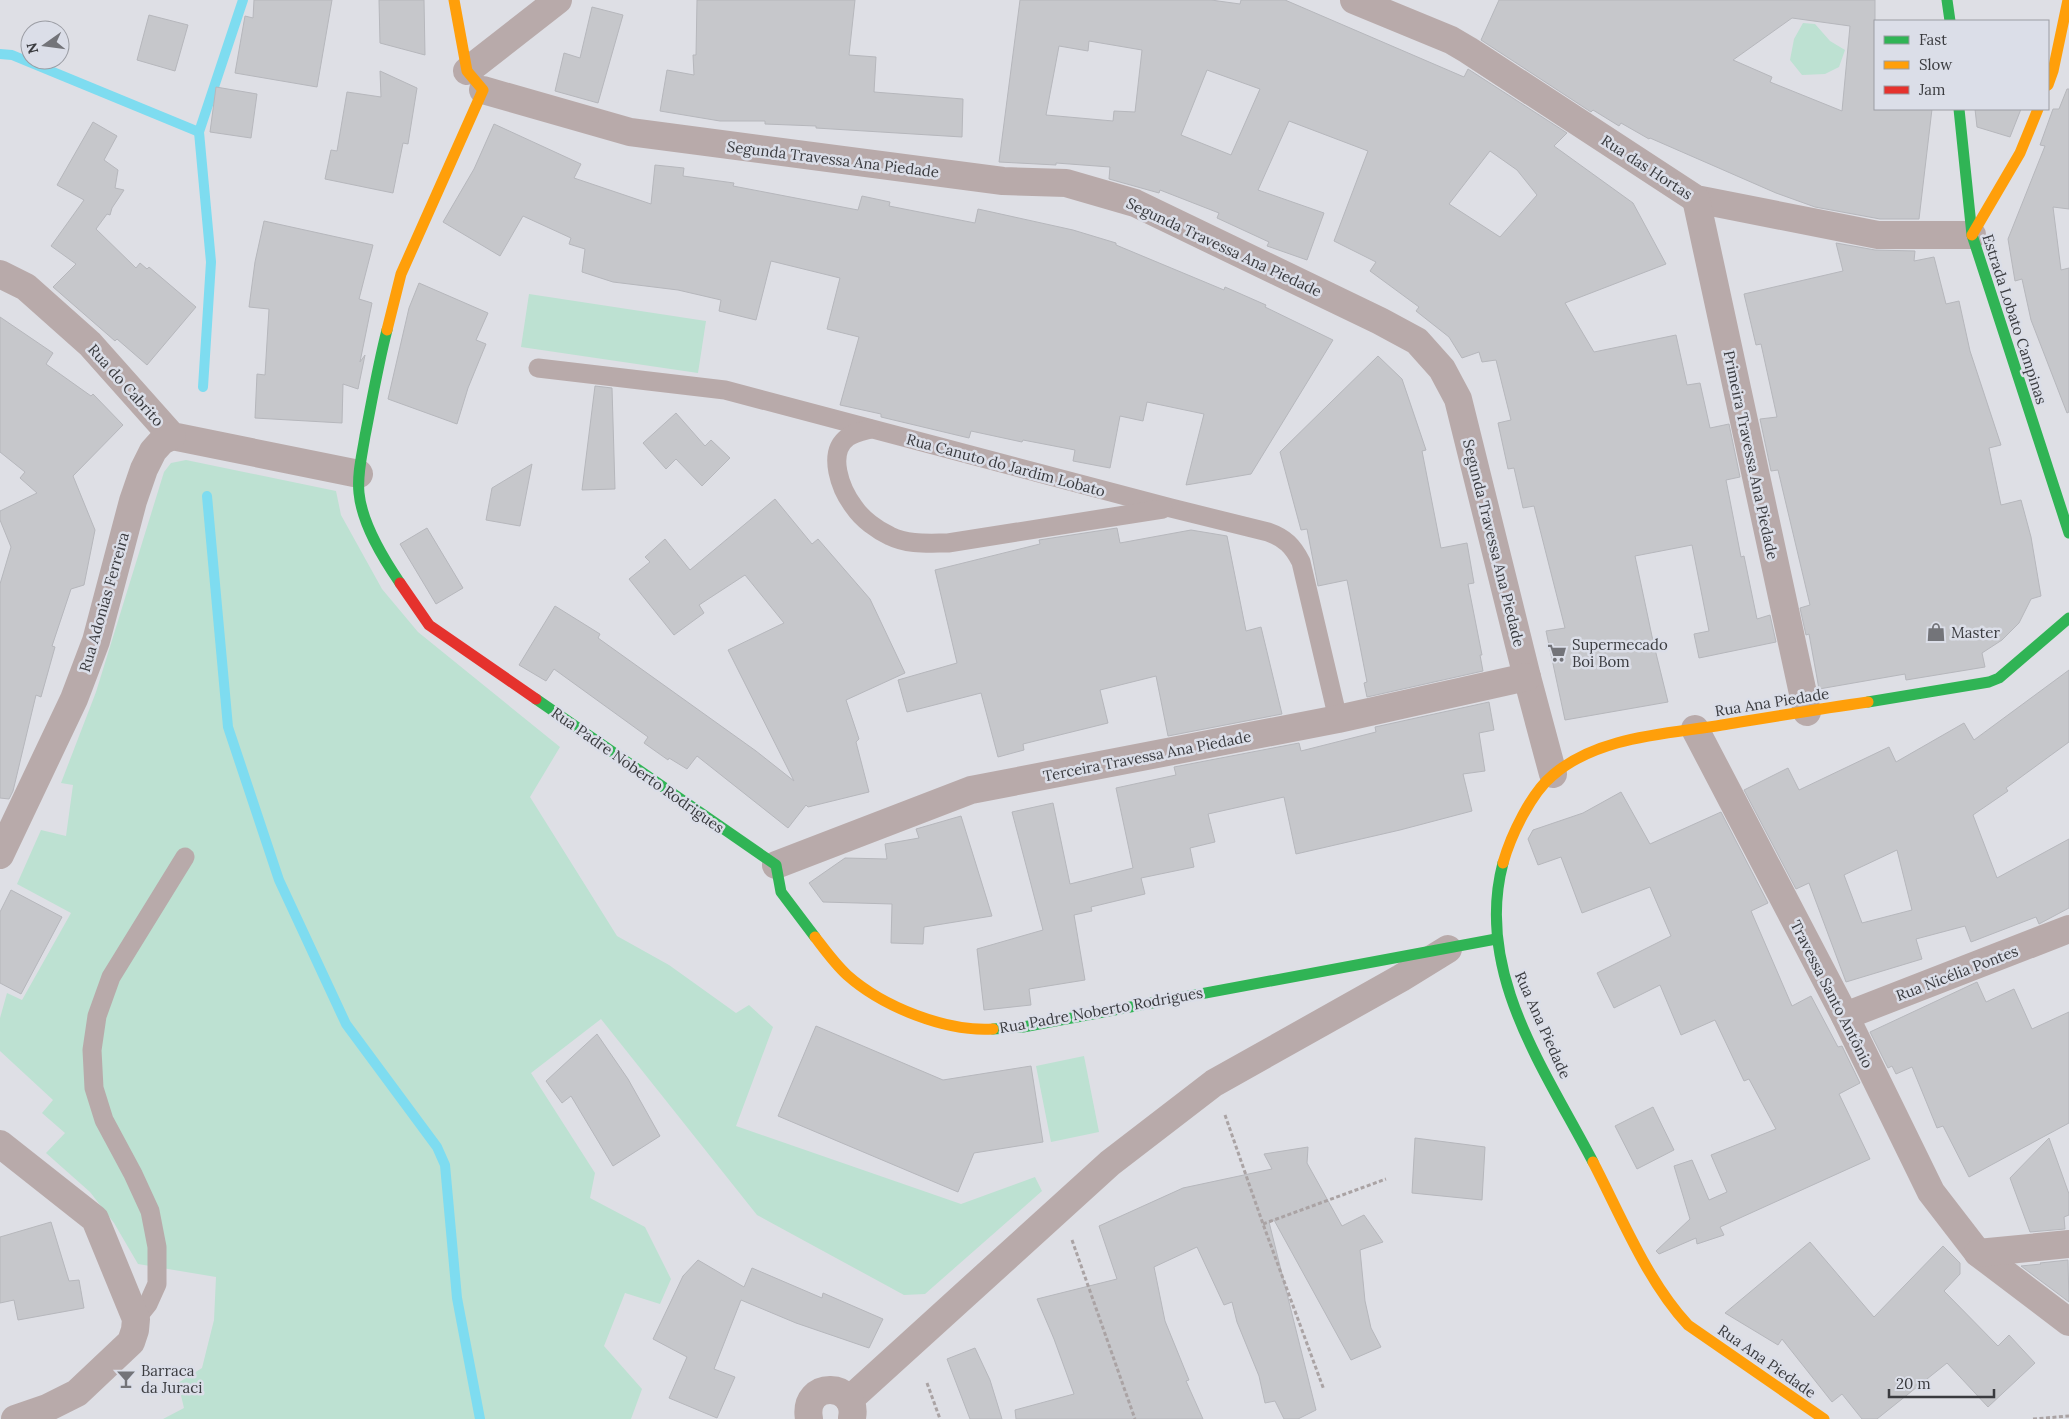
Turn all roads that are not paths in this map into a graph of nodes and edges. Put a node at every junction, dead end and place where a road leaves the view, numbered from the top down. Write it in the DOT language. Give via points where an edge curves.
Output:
graph roads {
  1 [pos="454,0"];
  2 [pos="558,0"];
  3 [pos="1354,0"];
  4 [pos="1947,0"];
  5 [pos="2068,0"];
  6 [pos="1950,20"];
  7 [pos="475,80"];
  8 [pos="2049,82"];
  9 [pos="1959,110"];
  10 [pos="2038,110"];
  11 [pos="1696,199"];
  12 [pos="1972,235"];
  13 [pos="0,274"];
  14 [pos="538,368"];
  15 [pos="870,429"];
  16 [pos="172,436"];
  17 [pos="359,474"];
  18 [pos="1171,508"];
  19 [pos="2069,533"];
  20 [pos="2069,618"];
  21 [pos="1527,677"];
  22 [pos="1807,712"];
  23 [pos="1338,719"];
  24 [pos="1695,729"];
  25 [pos="1553,774"];
  26 [pos="0,855"];
  27 [pos="185,857"];
  28 [pos="776,865"];
  29 [pos="2069,929"];
  30 [pos="1496,938"];
  31 [pos="1452,947"];
  32 [pos="1845,1016"];
  33 [pos="0,1144"];
  34 [pos="2069,1244"];
  35 [pos="1978,1253"];
  36 [pos="136,1319"];
  37 [pos="2069,1322"];
  38 [pos="850,1410"];
  39 [pos="16,1419"];
  40 [pos="809,1419"];
  41 [pos="1824,1419"];
  1 -- 7 [label="street"];
  2 -- 7 [label="street"];
  3 -- 11 [label="street, Rua das Hortas" via="1451,40"];
  4 -- 6 [label="street"];
  5 -- 8 [label="street"];
  7 -- 17 [label="street, Rua Padre Noberto Rodrigues" via="401,274 376,374"];
  7 -- 21 [label="street, Segunda Travessa Ana Piedade" via="630,132 1003,181 1066,183 1135,203 1417,341 1442,369 1458,399"];
  9 -- 12 [label="street, Estrada Lobato Campinas"];
  10 -- 12 [label="street" via="2020,153"];
  11 -- 12 [label="street, Rua das Hortas" via="1878,235"];
  11 -- 22 [label="street, Primeira Travessa Ana Piedade"];
  12 -- 19 [label="street, Estrada Lobato Campinas"];
  13 -- 16 [label="street, Rua do Cabrito" via="26,287 90,344"];
  14 -- 15 [label="lane, Rua Canuto do Jardim Lobato" via="724,390"];
  15 -- 18 [label="lane, Rua Canuto do Jardim Lobato"];
  15 -- 18 [label="lane" via="848,436 839,448 837,466 843,488 854,508 870,524 891,537 916,543 948,543"];
  16 -- 17 [label="street, Rua do Cabrito"];
  16 -- 26 [label="street, Rua Adonias Ferreira" via="153,451 144,468 96,641 74,699"];
  17 -- 28 [label="street, Rua Padre Noberto Rodrigues" via="363,512 382,557 429,625"];
  18 -- 23 [label="lane, Rua Canuto do Jardim Lobato" via="1268,532 1289,543 1301,562"];
  20 -- 22 [label="street, Rua Ana Piedade" via="1999,678 1990,682"];
  21 -- 23 [label="street, Terceira Travessa Ana Piedade"];
  21 -- 25 [label="street, Segunda Travessa Ana Piedade"];
  22 -- 24 [label="street, Rua Ana Piedade"];
  23 -- 28 [label="street, Terceira Travessa Ana Piedade" via="971,790"];
  24 -- 25 [label="street, Rua Ana Piedade" via="1609,746 1579,757"];
  24 -- 32 [label="street, Travessa Santo Antônio"];
  25 -- 30 [label="street, Rua Ana Piedade" via="1531,802 1511,837 1500,874"];
  27 -- 36 [label="lane" via="111,977 97,1016 92,1050 94,1088 104,1120 150,1211 157,1247 157,1284 148,1304"];
  28 -- 31 [label="street, Rua Padre Noberto Rodrigues" via="781,892 848,976 911,1014 929,1021 980,1030 1023,1026"];
  29 -- 32 [label="street, Rua Nicélia Pontes"];
  30 -- 31 [label="street, Rua Padre Noberto Rodrigues"];
  30 -- 41 [label="street, Rua Ana Piedade" via="1512,999 1540,1062 1671,1307 1688,1325"];
  31 -- 38 [label="street, Rua Padre Noberto Rodrigues" via="1214,1082 1110,1162 1060,1207"];
  32 -- 35 [label="street, Travessa Santo Antônio" via="1931,1192"];
  33 -- 36 [label="street" via="95,1219"];
  34 -- 35 [label="street"];
  35 -- 37 [label="street, Travessa Santo Antônio"];
  36 -- 39 [label="street" via="130,1342 77,1393"];
  38 -- 40 [label="street, Rua Padre Noberto Rodrigues" via="845,1395 832,1389 818,1393 809,1404"];
}
